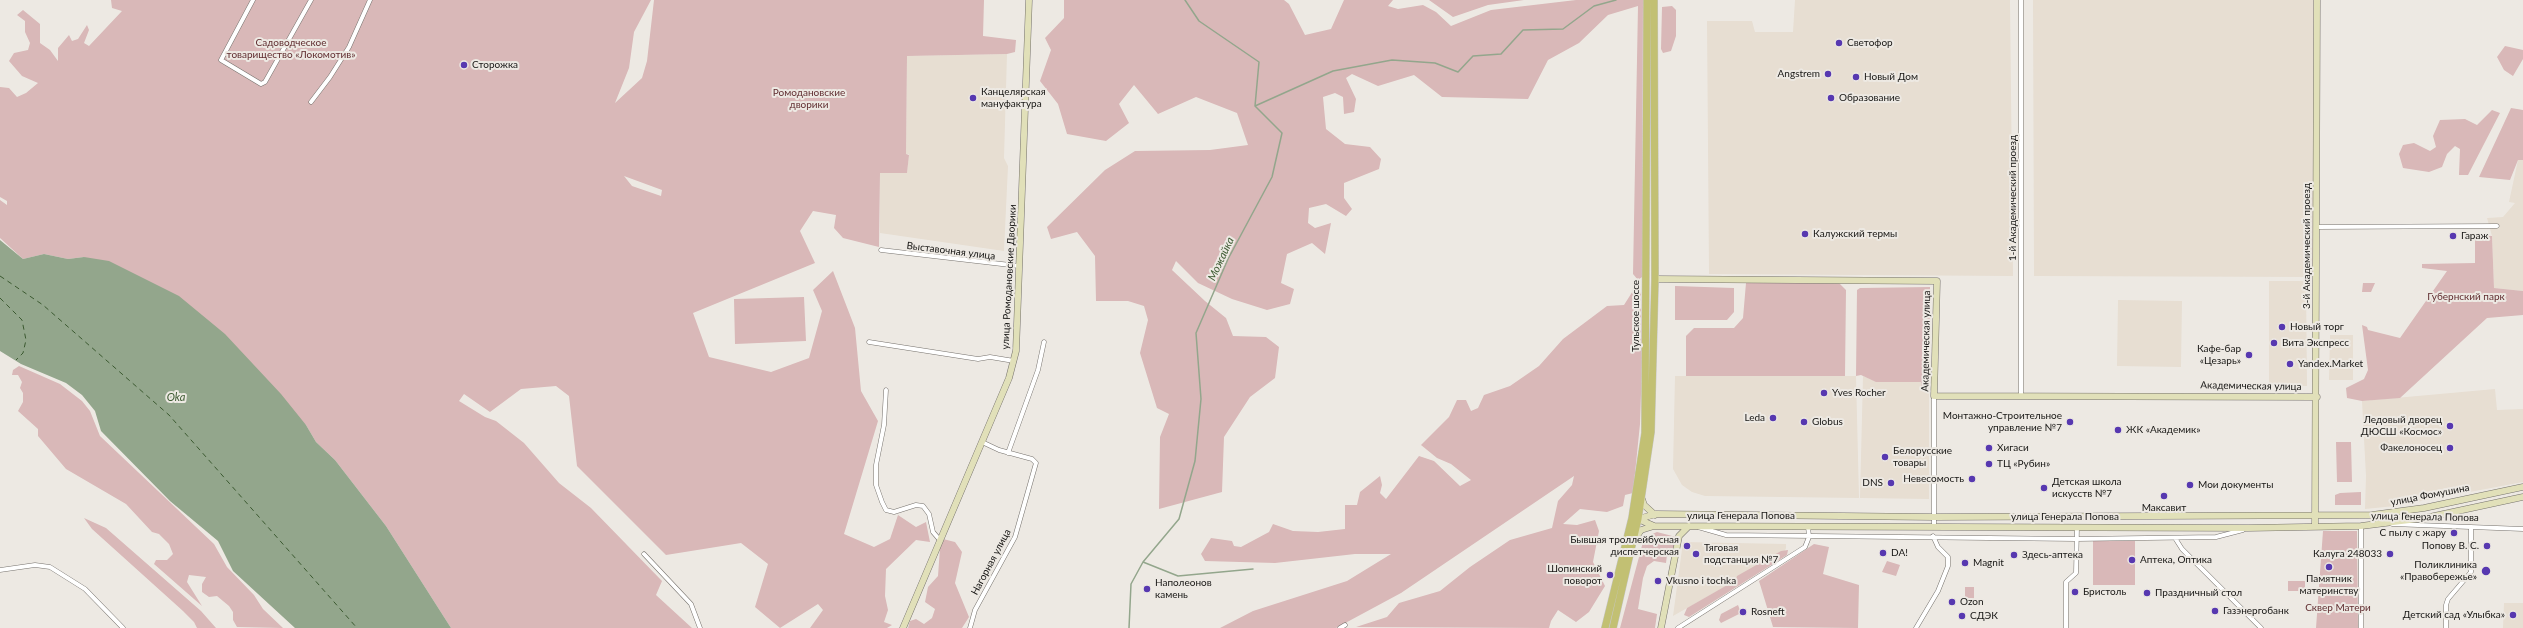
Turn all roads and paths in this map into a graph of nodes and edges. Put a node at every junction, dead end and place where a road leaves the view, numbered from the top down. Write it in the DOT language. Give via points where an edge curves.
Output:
graph roads {
  1 [pos="253,0"];
  2 [pos="311,0"];
  3 [pos="370,0"];
  4 [pos="1029,0"];
  5 [pos="1647,0"];
  6 [pos="1654,0"];
  7 [pos="2021,0"];
  8 [pos="2317,0"];
  9 [pos="311,102"];
  10 [pos="2496,226"];
  11 [pos="2317,227"];
  12 [pos="881,250"];
  13 [pos="1019,266"];
  14 [pos="1655,279"];
  15 [pos="869,342"];
  16 [pos="1044,342"];
  17 [pos="1014,361"];
  18 [pos="886,390"];
  19 [pos="1934,396"];
  20 [pos="2021,396"];
  21 [pos="2317,397"];
  22 [pos="982,442"];
  23 [pos="1008,453"];
  24 [pos="2523,486"];
  25 [pos="2523,497"];
  26 [pos="1642,499"];
  27 [pos="1655,514"];
  28 [pos="1676,515"];
  29 [pos="2315,516"];
  30 [pos="1934,517"];
  31 [pos="1635,518"];
  32 [pos="2383,524"];
  33 [pos="1654,526"];
  34 [pos="1676,526"];
  35 [pos="1691,526"];
  36 [pos="1808,526"];
  37 [pos="1934,526"];
  38 [pos="2315,526"];
  39 [pos="2361,526"];
  40 [pos="2077,527"];
  41 [pos="2248,528"];
  42 [pos="2471,528"];
  43 [pos="2523,529"];
  44 [pos="1933,536"];
  45 [pos="1808,537"];
  46 [pos="2175,538"];
  47 [pos="939,539"];
  48 [pos="2076,539"];
  49 [pos="1634,541"];
  50 [pos="644,554"];
  51 [pos="0,570"];
  52 [pos="1345,625"];
  53 [pos="123,628"];
  54 [pos="700,628"];
  55 [pos="903,628"];
  56 [pos="970,628"];
  57 [pos="1340,628"];
  58 [pos="1605,628"];
  59 [pos="1612,628"];
  60 [pos="1661,628"];
  61 [pos="1678,628"];
  62 [pos="1916,628"];
  63 [pos="2066,628"];
  64 [pos="2261,628"];
  65 [pos="2361,628"];
  66 [pos="2446,628"];
  1 -- 2 [label="street" via="221,60 259,83 265,82"];
  3 -- 9 [label="street" via="349,47"];
  4 -- 13 [label="street, улица Ромодановские Дворики"];
  5 -- 31 [label="main road, Тульское шоссе" via="1643,285 1645,433"];
  6 -- 14 [label="main road, Тульское шоссе"];
  7 -- 20 [label="street, 1-й Академический проезд"];
  8 -- 11 [label="street, 3-й Академический проезд"];
  10 -- 11 [label="street"];
  11 -- 21 [label="street, 3-й Академический проезд"];
  12 -- 13 [label="street, Выставочная улица"];
  13 -- 17 [label="street, улица Ромодановские Дворики" via="1018,328"];
  14 -- 19 [label="street, Академическая улица" via="1937,281"];
  14 -- 26 [label="main road, Тульское шоссе" via="1652,432"];
  15 -- 17 [label="street" via="978,359 990,357"];
  16 -- 23 [label="street" via="1038,370"];
  17 -- 22 [label="street, улица Ромодановские Дворики"];
  18 -- 47 [label="street" via="884,425 876,461 876,485 882,502 886,510 894,512 916,505 923,506 929,514 933,532"];
  19 -- 20 [label="street, Академическая улица"];
  19 -- 30 [label="street"];
  20 -- 21 [label="street, Академическая улица"];
  21 -- 29 [label="street, 3-й Академический проезд"];
  22 -- 23 [label="street, Нагорная улица"];
  22 -- 47 [label="street, улица Ромодановские Дворики"];
  23 -- 56 [label="street, Нагорная улица" via="1032,459 1036,463 1015,537 975,610"];
  24 -- 29 [label="street, улица Фомушина" via="2398,512"];
  25 -- 32 [label="street, улица Фомушина" via="2425,518"];
  26 -- 27 [label="street" via="1644,505"];
  26 -- 31 [label="main road, Тульское шоссе"];
  27 -- 28 [label="street, улица Генерала Попова"];
  27 -- 31 [label="street, улица Генерала Попова"];
  28 -- 30 [label="street, улица Генерала Попова"];
  28 -- 34 [label="street"];
  29 -- 30 [label="street, улица Генерала Попова"];
  29 -- 38 [label="street, 3-й Академический проезд"];
  30 -- 37 [label="street"];
  31 -- 33 [label="street, улица Генерала Попова"];
  31 -- 49 [label="main road, Тульское шоссе"];
  31 -- 58 [label="main road, Тульское шоссе"];
  32 -- 39 [label="street, улица Генерала Попова"];
  32 -- 42 [label="street, улица Генерала Попова"];
  33 -- 34 [label="street, улица Генерала Попова"];
  33 -- 49 [label="street" via="1641,530"];
  34 -- 35 [label="street, улица Генерала Попова"];
  35 -- 36 [label="street, улица Генерала Попова"];
  35 -- 45 [label="street" via="1726,535"];
  35 -- 60 [label="street" via="1679,536"];
  36 -- 37 [label="street, улица Генерала Попова"];
  36 -- 45 [label="street"];
  37 -- 40 [label="street, улица Генерала Попова"];
  38 -- 39 [label="street, улица Генерала Попова"];
  38 -- 41 [label="street, улица Генерала Попова"];
  39 -- 65 [label="street"];
  40 -- 41 [label="street, улица Генерала Попова"];
  40 -- 48 [label="street"];
  41 -- 46 [label="street" via="2216,537"];
  42 -- 43 [label="street, улица Генерала Попова"];
  42 -- 66 [label="street" via="2471,572 2448,598"];
  44 -- 45 [label="street"];
  44 -- 48 [label="street"];
  44 -- 62 [label="street" via="1938,547 1948,557 1948,566 1938,592"];
  45 -- 61 [label="street" via="1805,547"];
  46 -- 48 [label="street"];
  46 -- 64 [label="street" via="2182,549"];
  47 -- 55 [label="street, улица Ромодановские Дворики"];
  48 -- 63 [label="street" via="2076,573 2066,582"];
  49 -- 59 [label="main road, Тульское шоссе"];
  50 -- 54 [label="street" via="691,604"];
  51 -- 53 [label="street" via="35,565 50,567 85,589"];
  52 -- 57 [label="street"];
}
